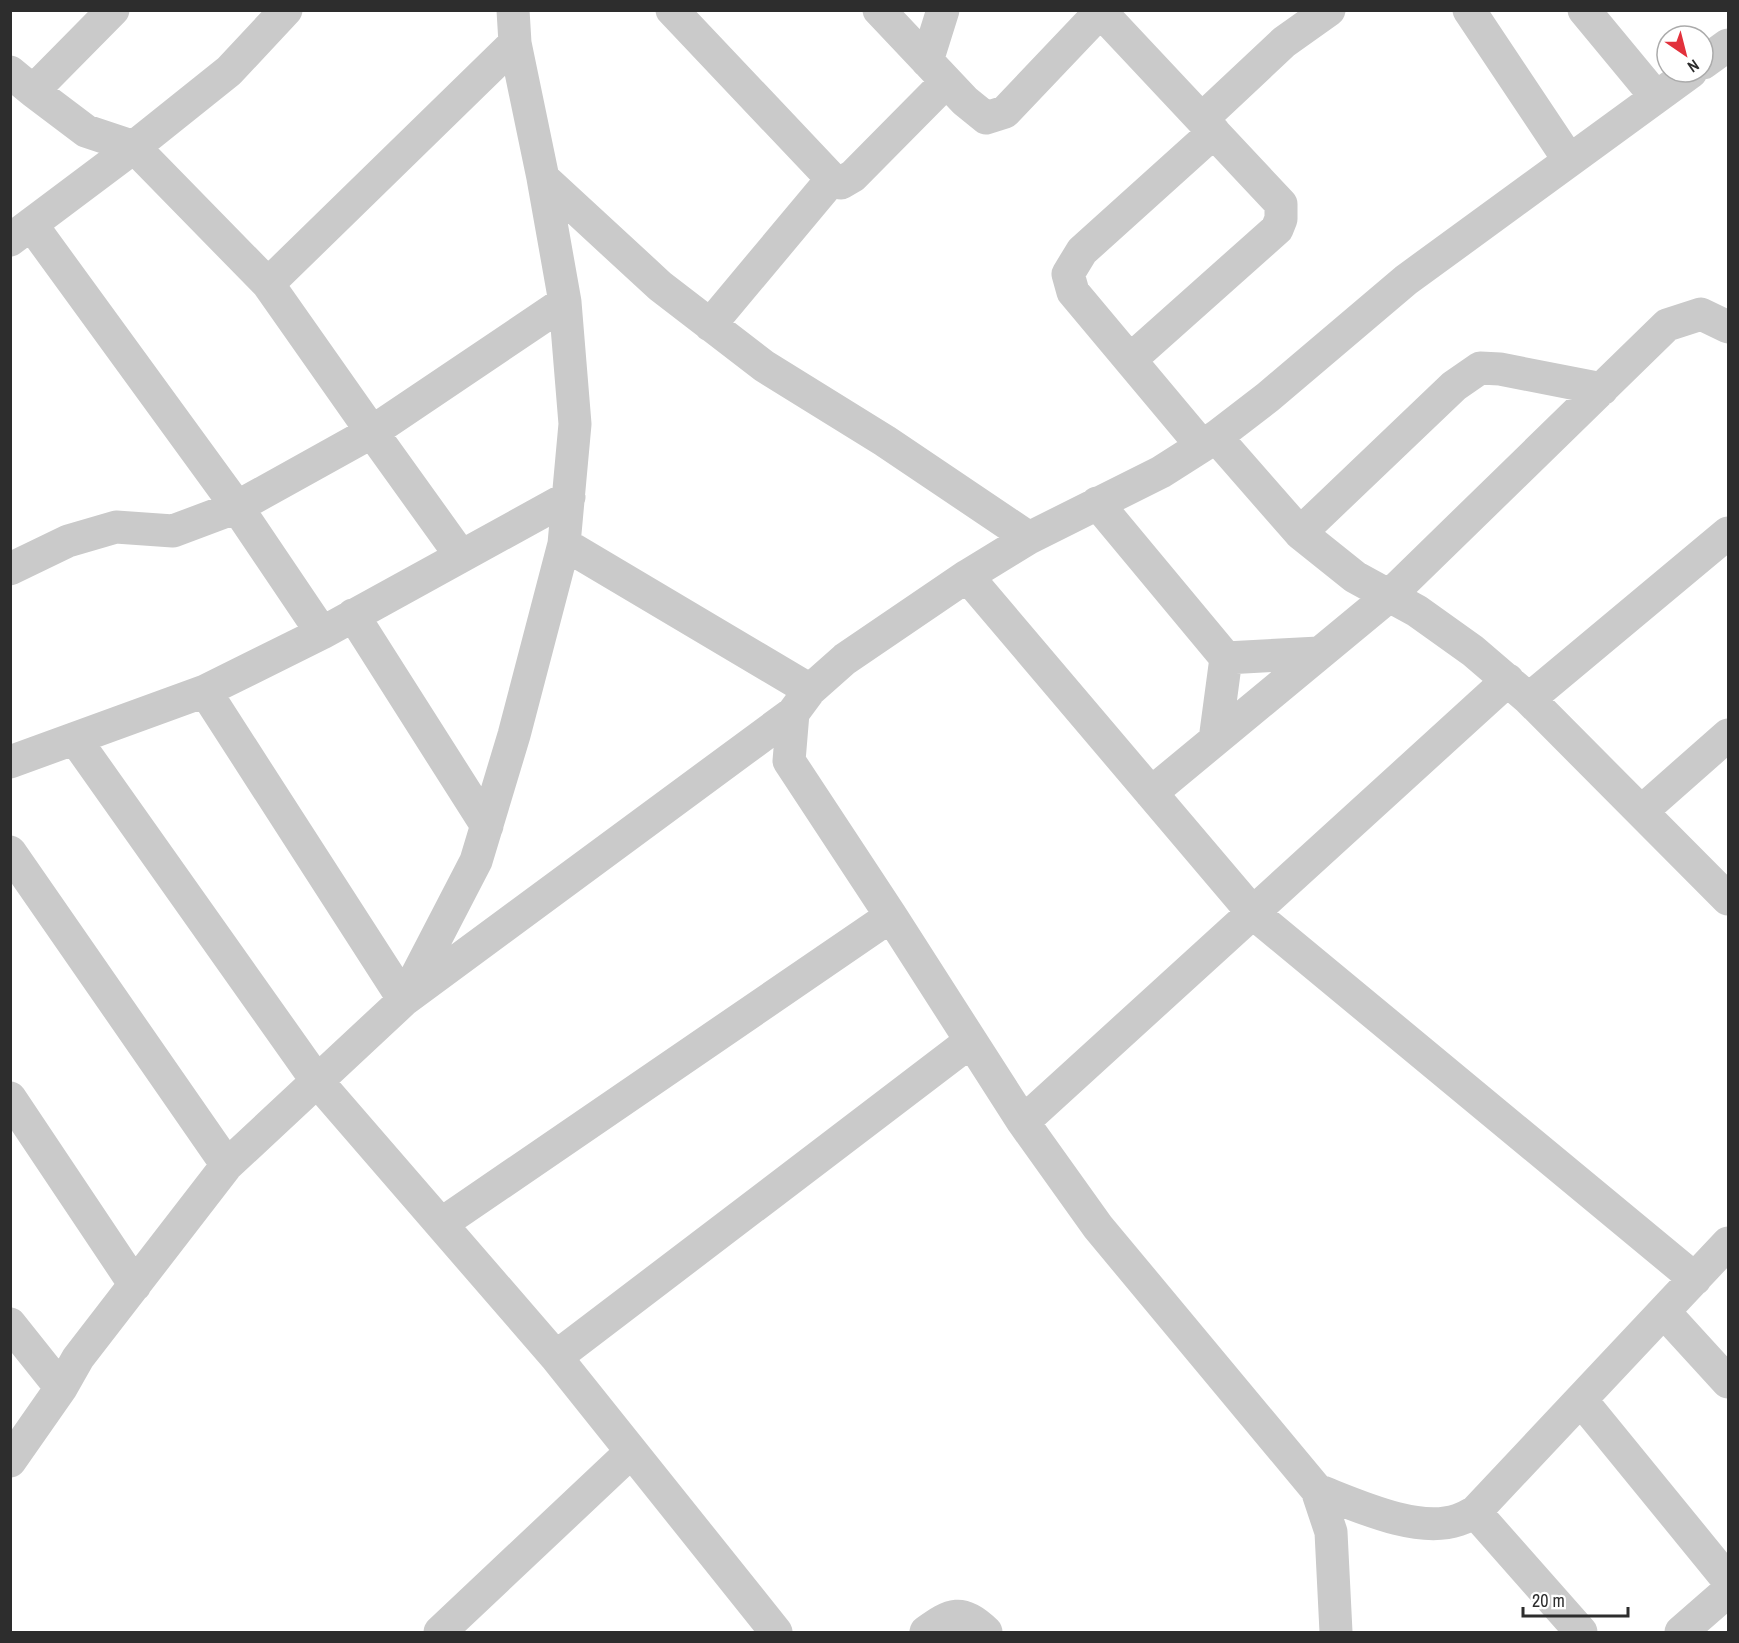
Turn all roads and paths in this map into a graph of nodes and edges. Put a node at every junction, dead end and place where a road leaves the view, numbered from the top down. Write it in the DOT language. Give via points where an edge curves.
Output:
graph roads {
  1 [pos="113,10"];
  2 [pos="286,10"];
  3 [pos="513,10"];
  4 [pos="672,10"];
  5 [pos="879,10"];
  6 [pos="942,10"];
  7 [pos="1329,10"];
  8 [pos="1469,10"];
  9 [pos="1584,10"];
  10 [pos="1101,11"];
  11 [pos="515,43"];
  12 [pos="1728,45"];
  13 [pos="1715,54"];
  14 [pos="937,71"];
  15 [pos="22,82"];
  16 [pos="1674,84"];
  17 [pos="1656,97"];
  18 [pos="1208,126"];
  19 [pos="134,147"];
  20 [pos="1569,160"];
  21 [pos="543,178"];
  22 [pos="832,179"];
  23 [pos="21,232"];
  24 [pos="268,284"];
  25 [pos="565,302"];
  26 [pos="710,325"];
  27 [pos="1728,327"];
  28 [pos="1130,360"];
  29 [pos="1602,389"];
  30 [pos="372,432"];
  31 [pos="1209,442"];
  32 [pos="569,497"];
  33 [pos="1097,503"];
  34 [pos="237,507"];
  35 [pos="1300,533"];
  36 [pos="1728,533"];
  37 [pos="1029,538"];
  38 [pos="564,544"];
  39 [pos="461,556"];
  40 [pos="10,569"];
  41 [pos="967,576"];
  42 [pos="1389,596"];
  43 [pos="354,615"];
  44 [pos="322,633"];
  45 [pos="1319,653"];
  46 [pos="1226,658"];
  47 [pos="1518,689"];
  48 [pos="205,691"];
  49 [pos="802,701"];
  50 [pos="1728,735"];
  51 [pos="75,739"];
  52 [pos="1215,740"];
  53 [pos="10,762"];
  54 [pos="1151,793"];
  55 [pos="1641,811"];
  56 [pos="487,826"];
  57 [pos="10,852"];
  58 [pos="1728,899"];
  59 [pos="1253,913"];
  60 [pos="891,916"];
  61 [pos="404,1000"];
  62 [pos="971,1041"];
  63 [pos="317,1081"];
  64 [pos="10,1098"];
  65 [pos="1023,1122"];
  66 [pos="227,1165"];
  67 [pos="441,1224"];
  68 [pos="1728,1243"];
  69 [pos="1695,1279"];
  70 [pos="135,1285"];
  71 [pos="1664,1312"];
  72 [pos="10,1324"];
  73 [pos="556,1357"];
  74 [pos="1728,1382"];
  75 [pos="61,1388"];
  76 [pos="1581,1400"];
  77 [pos="632,1452"];
  78 [pos="10,1461"];
  79 [pos="1317,1490"];
  80 [pos="1475,1512"];
  81 [pos="1728,1580"];
  82 [pos="1728,1591"];
  83 [pos="440,1632"];
  84 [pos="776,1632"];
  85 [pos="926,1632"];
  86 [pos="986,1632"];
  87 [pos="1336,1632"];
  88 [pos="1581,1632"];
  89 [pos="1681,1632"];
  1 -- 15 [label="street"];
  2 -- 19 [label="street" via="229,71"];
  3 -- 11 [label="street"];
  4 -- 22 [label="street"];
  5 -- 14 [label="street"];
  6 -- 14 [label="street"];
  7 -- 18 [label="street" via="1284,42"];
  8 -- 20 [label="street"];
  9 -- 17 [label="street"];
  10 -- 14 [label="street" via="1005,112 986,118"];
  10 -- 18 [label="street"];
  11 -- 21 [label="street"];
  11 -- 24 [label="street"];
  12 -- 13 [label="street"];
  14 -- 22 [label="street" via="853,176 841,183"];
  15 -- 19 [label="street" via="86,131"];
  16 -- 17 [label="street"];
  17 -- 20 [label="street"];
  18 -- 28 [label="street" via="1082,251 1068,274 1073,292"];
  18 -- 28 [label="street" via="1281,204 1281,219 1277,229"];
  19 -- 23 [label="street"];
  19 -- 24 [label="street"];
  20 -- 31 [label="street" via="1406,280"];
  21 -- 25 [label="street"];
  21 -- 26 [label="street" via="660,286"];
  22 -- 26 [label="street"];
  23 -- 34 [label="street"];
  24 -- 30 [label="street"];
  25 -- 30 [label="street"];
  25 -- 32 [label="street" via="575,424"];
  26 -- 37 [label="street" via="764,366"];
  27 -- 29 [label="street" via="1701,314 1667,325"];
  28 -- 31 [label="street"];
  29 -- 35 [label="street" via="1480,368 1454,386"];
  29 -- 42 [label="street"];
  30 -- 34 [label="street"];
  30 -- 39 [label="street"];
  31 -- 33 [label="street" via="1161,472"];
  31 -- 35 [label="street"];
  32 -- 38 [label="street"];
  32 -- 39 [label="street"];
  33 -- 37 [label="street"];
  33 -- 46 [label="street"];
  34 -- 40 [label="street" via="173,531 116,527 68,541"];
  34 -- 44 [label="street"];
  35 -- 42 [label="street" via="1355,577"];
  36 -- 47 [label="street"];
  37 -- 41 [label="street"];
  38 -- 49 [label="street"];
  38 -- 56 [label="street"];
  39 -- 43 [label="street"];
  41 -- 49 [label="street" via="844,659"];
  41 -- 54 [label="street"];
  42 -- 45 [label="street"];
  42 -- 47 [label="street" via="1473,651"];
  43 -- 44 [label="street"];
  43 -- 56 [label="street"];
  44 -- 48 [label="street"];
  45 -- 46 [label="street"];
  45 -- 52 [label="street"];
  46 -- 52 [label="street"];
  47 -- 55 [label="street"];
  47 -- 59 [label="street"];
  48 -- 51 [label="street"];
  48 -- 61 [label="street"];
  49 -- 60 [label="street" via="789,761"];
  49 -- 61 [label="street"];
  50 -- 55 [label="street"];
  51 -- 53 [label="street"];
  51 -- 63 [label="street"];
  52 -- 54 [label="street"];
  54 -- 59 [label="street"];
  55 -- 58 [label="street"];
  56 -- 61 [label="street" via="476,861"];
  57 -- 66 [label="street"];
  59 -- 65 [label="street"];
  59 -- 69 [label="street"];
  60 -- 62 [label="street"];
  60 -- 67 [label="street"];
  61 -- 63 [label="street"];
  62 -- 65 [label="street"];
  62 -- 73 [label="street"];
  63 -- 66 [label="street"];
  63 -- 67 [label="street"];
  64 -- 70 [label="street"];
  65 -- 79 [label="street" via="1098,1227"];
  66 -- 70 [label="street"];
  67 -- 73 [label="street"];
  68 -- 69 [label="street"];
  69 -- 71 [label="street"];
  70 -- 75 [label="street" via="78,1358"];
  71 -- 74 [label="street"];
  71 -- 76 [label="street"];
  72 -- 75 [label="street"];
  73 -- 77 [label="street"];
  75 -- 78 [label="street"];
  76 -- 80 [label="street"];
  76 -- 81 [label="street"];
  77 -- 83 [label="street"];
  77 -- 84 [label="street"];
  79 -- 80 [label="street" via="1383,1515 1429,1524"];
  79 -- 87 [label="street" via="1331,1532"];
  80 -- 88 [label="street"];
  82 -- 89 [label="street"];
  85 -- 86 [label="street" via="960,1615 974,1620"];
}
